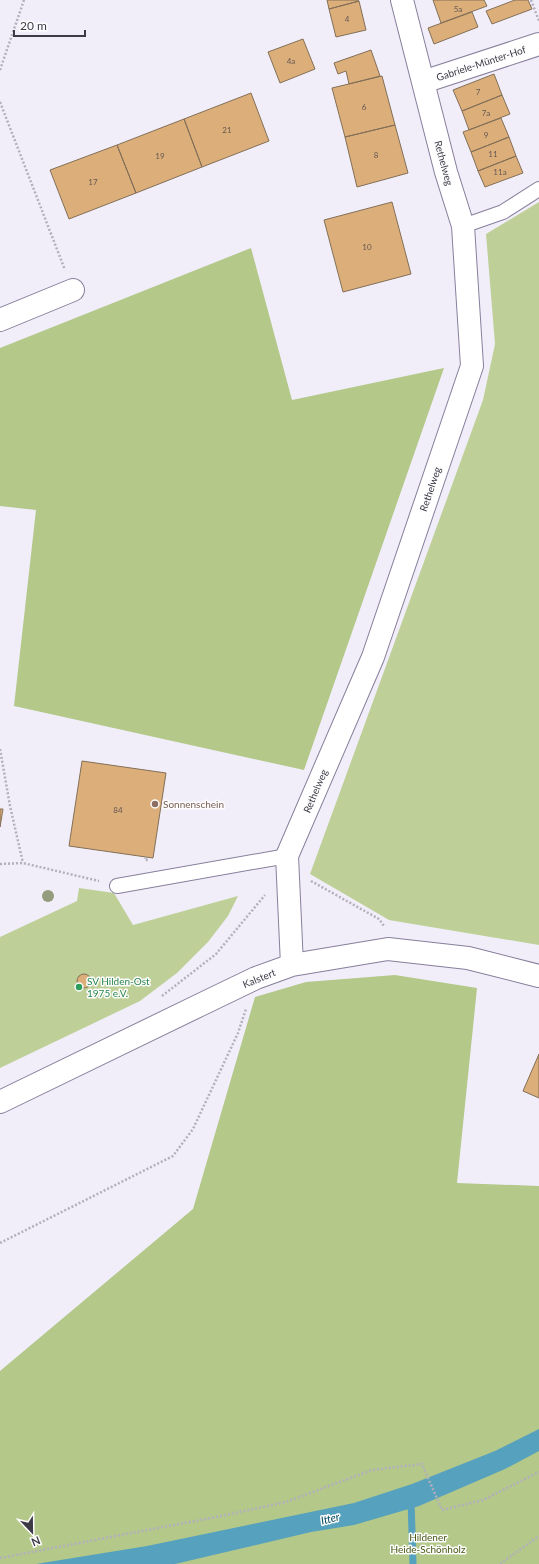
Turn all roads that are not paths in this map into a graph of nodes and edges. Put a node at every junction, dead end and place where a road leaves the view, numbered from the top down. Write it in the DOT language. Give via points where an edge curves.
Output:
graph roads {
  1 [pos="402,0"];
  2 [pos="539,44"];
  3 [pos="423,82"];
  4 [pos="539,189"];
  5 [pos="463,226"];
  6 [pos="73,290"];
  7 [pos="0,320"];
  8 [pos="287,862"];
  9 [pos="117,886"];
  10 [pos="292,965"];
  11 [pos="539,976"];
  12 [pos="0,1102"];
  1 -- 3 [label="street, Rethelweg"];
  2 -- 3 [label="street, Gabriele-Münter-Hof"];
  3 -- 5 [label="street, Rethelweg"];
  4 -- 5 [label="lane" via="503,212"];
  5 -- 8 [label="street, Rethelweg" via="472,366 373,657"];
  6 -- 7 [label="street"];
  8 -- 9 [label="lane"];
  8 -- 10 [label="street, Rethelweg"];
  10 -- 11 [label="street, Kalstert" via="388,949 468,958"];
  10 -- 12 [label="street, Kalstert" via="256,978"];
}
